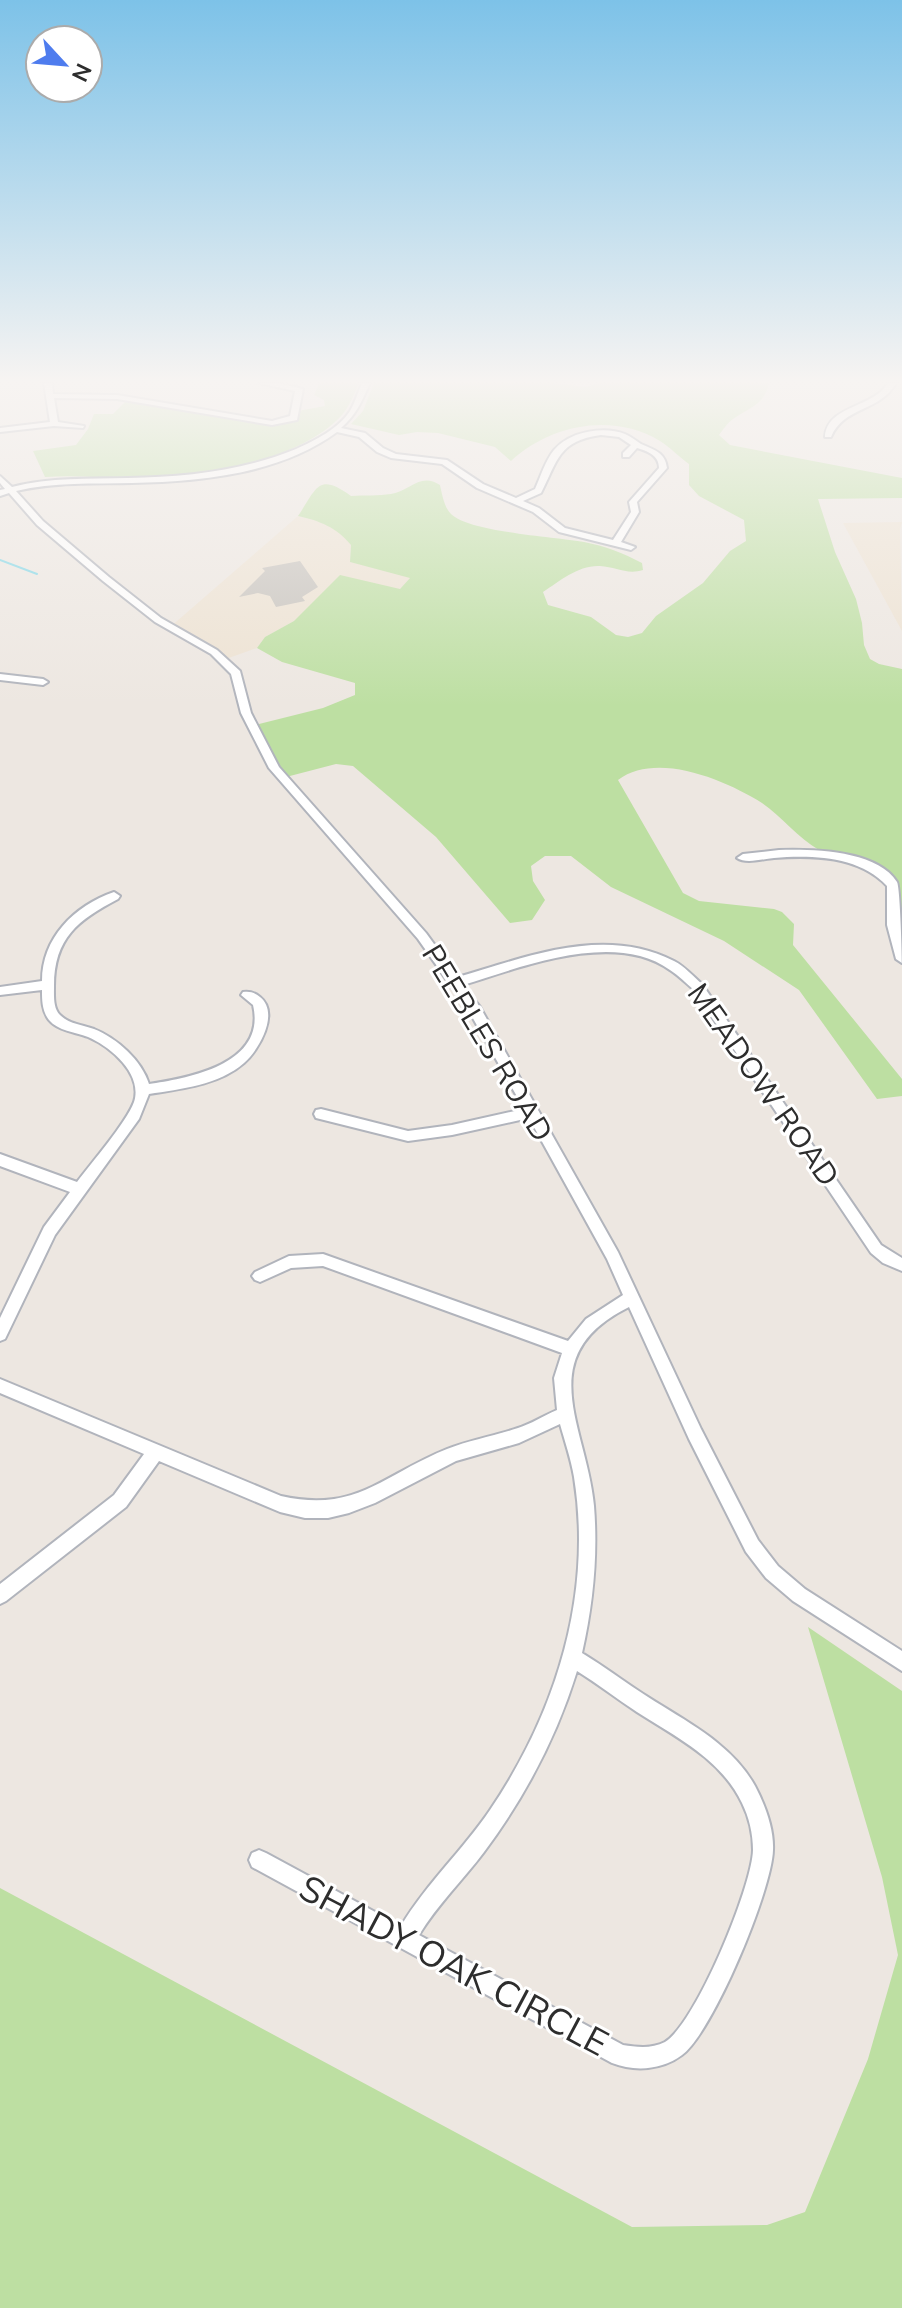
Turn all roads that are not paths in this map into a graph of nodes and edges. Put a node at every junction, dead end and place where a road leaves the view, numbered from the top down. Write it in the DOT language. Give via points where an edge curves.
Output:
graph roads {
  1 [pos="5,491"];
  2 [pos="492,491"];
  3 [pos="538,491"];
  4 [pos="643,491"];
  5 [pos="517,501"];
  6 [pos="616,542"];
  7 [pos="631,547"];
  8 [pos="0,677"];
  9 [pos="43,682"];
  10 [pos="743,858"];
  11 [pos="114,896"];
  12 [pos="902,959"];
  13 [pos="457,982"];
  14 [pos="47,985"];
  15 [pos="0,991"];
  16 [pos="247,995"];
  17 [pos="145,1090"];
  18 [pos="530,1113"];
  19 [pos="321,1114"];
  20 [pos="0,1160"];
  21 [pos="79,1189"];
  22 [pos="902,1265"];
  23 [pos="260,1276"];
  24 [pos="632,1298"];
  25 [pos="0,1334"];
  26 [pos="571,1349"];
  27 [pos="0,1386"];
  28 [pos="567,1413"];
  29 [pos="156,1451"];
  30 [pos="0,1595"];
  31 [pos="571,1657"];
  32 [pos="902,1662"];
  33 [pos="259,1860"];
  34 [pos="406,1937"];
  1 -- 13 [label="street, PEEBLES ROAD" via="146,611 231,667 240,681 251,726 274,768"];
  2 -- 5 [label="street"];
  3 -- 5 [label="street"];
  4 -- 6 [label="street"];
  5 -- 6 [label="street" via="567,532"];
  6 -- 7 [label="street"];
  8 -- 9 [label="street"];
  10 -- 12 [label="street" via="820,855 881,872 893,885 893,925"];
  11 -- 14 [label="street" via="83,912 61,933 51,951"];
  13 -- 18 [label="street, PEEBLES ROAD"];
  13 -- 22 [label="street, MEADOW ROAD" via="603,947 635,950 677,967 698,987 876,1249"];
  14 -- 15 [label="street"];
  14 -- 17 [label="street" via="55,1018 105,1040 136,1068"];
  16 -- 17 [label="street" via="258,1002 262,1015 243,1055 204,1079"];
  17 -- 21 [label="street" via="134,1115"];
  18 -- 19 [label="street" via="408,1136"];
  18 -- 24 [label="street, PEEBLES ROAD" via="590,1213"];
  20 -- 21 [label="street"];
  21 -- 25 [label="street" via="41,1244"];
  23 -- 26 [label="street" via="289,1262 323,1260"];
  24 -- 26 [label="street" via="596,1319"];
  24 -- 32 [label="street, PEEBLES ROAD" via="762,1560 799,1595"];
  26 -- 28 [label="street" via="562,1380"];
  27 -- 29 [label="street"];
  28 -- 29 [label="street" via="530,1431 451,1455 363,1502 325,1510 280,1504"];
  28 -- 31 [label="street" via="586,1525 585,1585"];
  29 -- 30 [label="street" via="120,1501"];
  31 -- 34 [label="street" via="515,1789"];
  31 -- 34 [label="street, SHADY OAK CIRCLE" via="715,1753 745,1788 757,1817 763,1851 759,1881 688,2035 669,2051 644,2058 620,2055"];
  33 -- 34 [label="street, SHADY OAK CIRCLE"];
}
